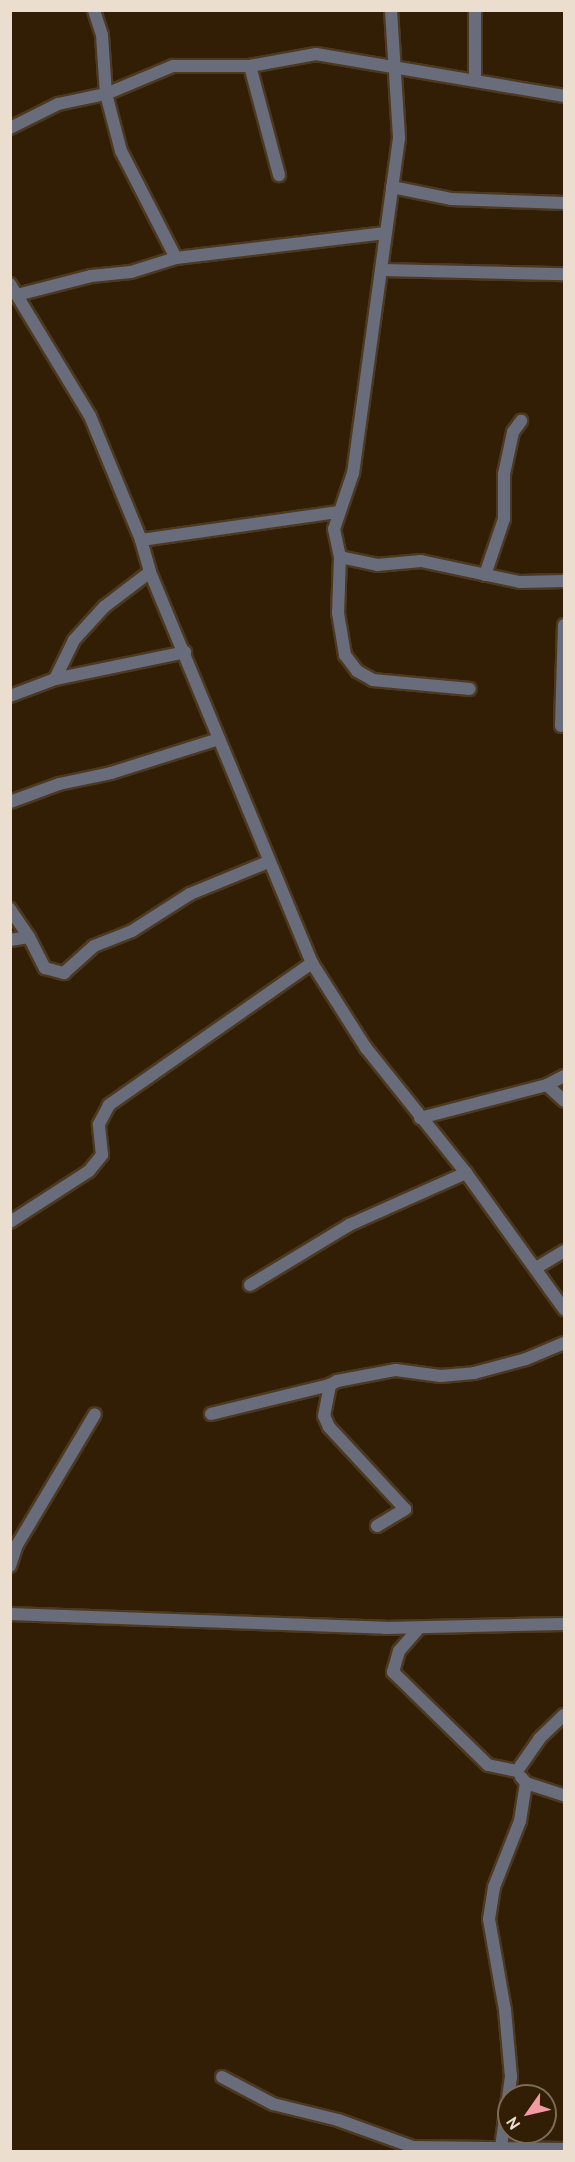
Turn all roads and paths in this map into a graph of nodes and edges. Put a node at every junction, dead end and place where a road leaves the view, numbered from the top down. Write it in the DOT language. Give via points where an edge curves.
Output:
graph roads {
  1 [pos="94,10"];
  2 [pos="391,10"];
  3 [pos="475,10"];
  4 [pos="250,66"];
  5 [pos="396,69"];
  6 [pos="475,80"];
  7 [pos="106,94"];
  8 [pos="564,96"];
  9 [pos="10,128"];
  10 [pos="279,175"];
  11 [pos="392,187"];
  12 [pos="564,203"];
  13 [pos="386,233"];
  14 [pos="176,258"];
  15 [pos="381,270"];
  16 [pos="564,274"];
  17 [pos="14,290"];
  18 [pos="521,420"];
  19 [pos="337,512"];
  20 [pos="141,540"];
  21 [pos="340,557"];
  22 [pos="150,572"];
  23 [pos="485,575"];
  24 [pos="564,581"];
  25 [pos="564,625"];
  26 [pos="185,652"];
  27 [pos="55,679"];
  28 [pos="470,689"];
  29 [pos="10,696"];
  30 [pos="561,726"];
  31 [pos="219,739"];
  32 [pos="10,802"];
  33 [pos="268,862"];
  34 [pos="10,909"];
  35 [pos="29,937"];
  36 [pos="10,940"];
  37 [pos="312,963"];
  38 [pos="564,1076"];
  39 [pos="547,1085"];
  40 [pos="564,1101"];
  41 [pos="420,1118"];
  42 [pos="466,1173"];
  43 [pos="10,1222"];
  44 [pos="564,1251"];
  45 [pos="536,1268"];
  46 [pos="249,1285"];
  47 [pos="564,1308"];
  48 [pos="564,1343"];
  49 [pos="330,1385"];
  50 [pos="95,1414"];
  51 [pos="211,1414"];
  52 [pos="377,1526"];
  53 [pos="10,1566"];
  54 [pos="10,1614"];
  55 [pos="564,1624"];
  56 [pos="419,1628"];
  57 [pos="564,1715"];
  58 [pos="517,1771"];
  59 [pos="526,1783"];
  60 [pos="564,1795"];
  61 [pos="222,2077"];
  62 [pos="501,2147"];
  63 [pos="564,2149"];
  1 -- 7 [label="street" via="102,35"];
  2 -- 5 [label="street"];
  3 -- 6 [label="street"];
  4 -- 5 [label="street" via="316,54 371,60"];
  4 -- 7 [label="street" via="173,66"];
  4 -- 10 [label="street"];
  5 -- 6 [label="street"];
  5 -- 11 [label="street" via="399,138"];
  6 -- 8 [label="street"];
  7 -- 9 [label="street" via="58,104"];
  7 -- 14 [label="street" via="121,151"];
  11 -- 12 [label="street" via="452,199"];
  11 -- 13 [label="street"];
  13 -- 14 [label="street"];
  13 -- 15 [label="street"];
  14 -- 17 [label="street" via="131,272"];
  15 -- 16 [label="street"];
  15 -- 19 [label="street" via="353,473"];
  17 -- 20 [label="street" via="90,416"];
  18 -- 23 [label="street" via="513,432 504,474 504,519"];
  19 -- 20 [label="street"];
  19 -- 21 [label="street" via="334,529"];
  20 -- 22 [label="street"];
  21 -- 23 [label="street" via="377,565 421,561"];
  21 -- 28 [label="street" via="338,614 345,655 357,670 373,680"];
  22 -- 26 [label="street"];
  22 -- 27 [label="street" via="104,607 81,632"];
  23 -- 24 [label="street" via="520,582"];
  25 -- 30 [label="street"];
  26 -- 27 [label="street"];
  26 -- 31 [label="street"];
  27 -- 29 [label="street"];
  31 -- 32 [label="street" via="111,773 59,784"];
  31 -- 33 [label="street"];
  33 -- 35 [label="street" via="189,894 132,931 94,946 64,973 45,968"];
  33 -- 37 [label="street"];
  34 -- 35 [label="street"];
  35 -- 36 [label="street"];
  37 -- 41 [label="street" via="366,1048"];
  37 -- 43 [label="street" via="109,1106 99,1124 102,1155 89,1171"];
  38 -- 39 [label="street"];
  39 -- 40 [label="street"];
  39 -- 41 [label="street"];
  41 -- 42 [label="street"];
  42 -- 45 [label="street"];
  42 -- 46 [label="street" via="349,1226"];
  44 -- 45 [label="street"];
  45 -- 47 [label="street"];
  48 -- 49 [label="street" via="526,1359 474,1373 441,1376 396,1370"];
  49 -- 51 [label="street"];
  49 -- 52 [label="street" via="324,1416 329,1427 405,1509"];
  50 -- 53 [label="street" via="17,1545"];
  54 -- 56 [label="street"];
  55 -- 56 [label="street"];
  56 -- 58 [label="street" via="399,1651 393,1672 488,1766"];
  57 -- 58 [label="street" via="539,1739"];
  58 -- 59 [label="street"];
  59 -- 60 [label="street"];
  59 -- 62 [label="street" via="520,1821 495,1887 489,1919 511,2077"];
  61 -- 62 [label="street" via="273,2104 338,2120 413,2147"];
  62 -- 63 [label="street"];
}
